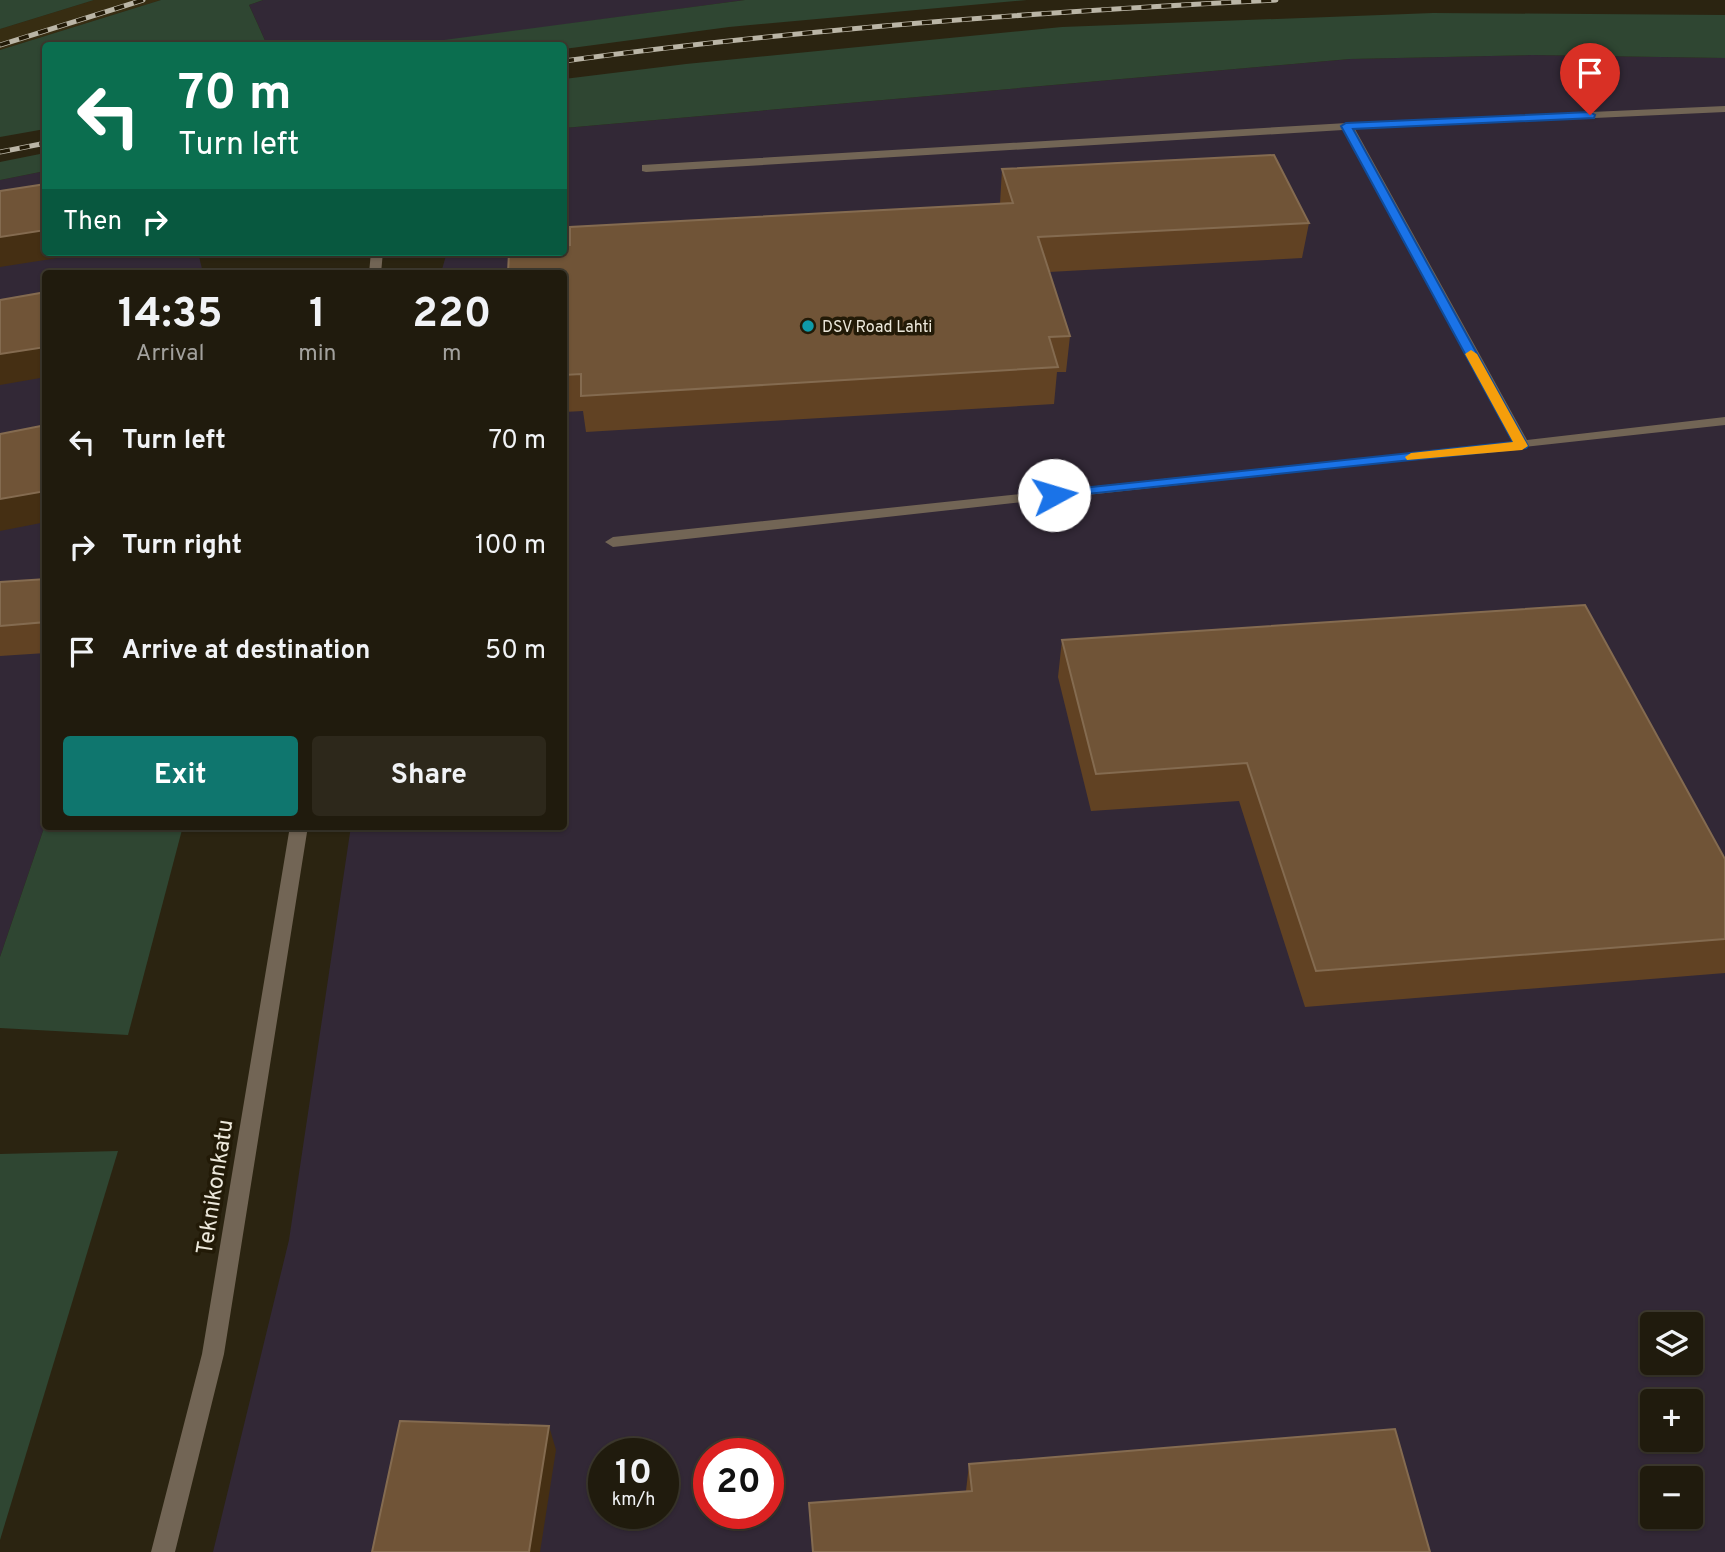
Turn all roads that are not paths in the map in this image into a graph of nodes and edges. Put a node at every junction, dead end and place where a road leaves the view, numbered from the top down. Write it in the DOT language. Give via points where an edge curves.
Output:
graph roads {
  1 [pos="1725,109"];
  2 [pos="1346,126"];
  3 [pos="646,168"];
  4 [pos="1725,421"];
  5 [pos="1522,446"];
  6 [pos="613,542"];
  7 [pos="298,830"];
  8 [pos="163,1552"];
  1 -- 2 [label="street"];
  2 -- 3 [label="street"];
  2 -- 5 [label="street"];
  4 -- 5 [label="street"];
  5 -- 6 [label="street"];
  7 -- 8 [label="street, Teknikonkatu" via="213,1354"];
}
